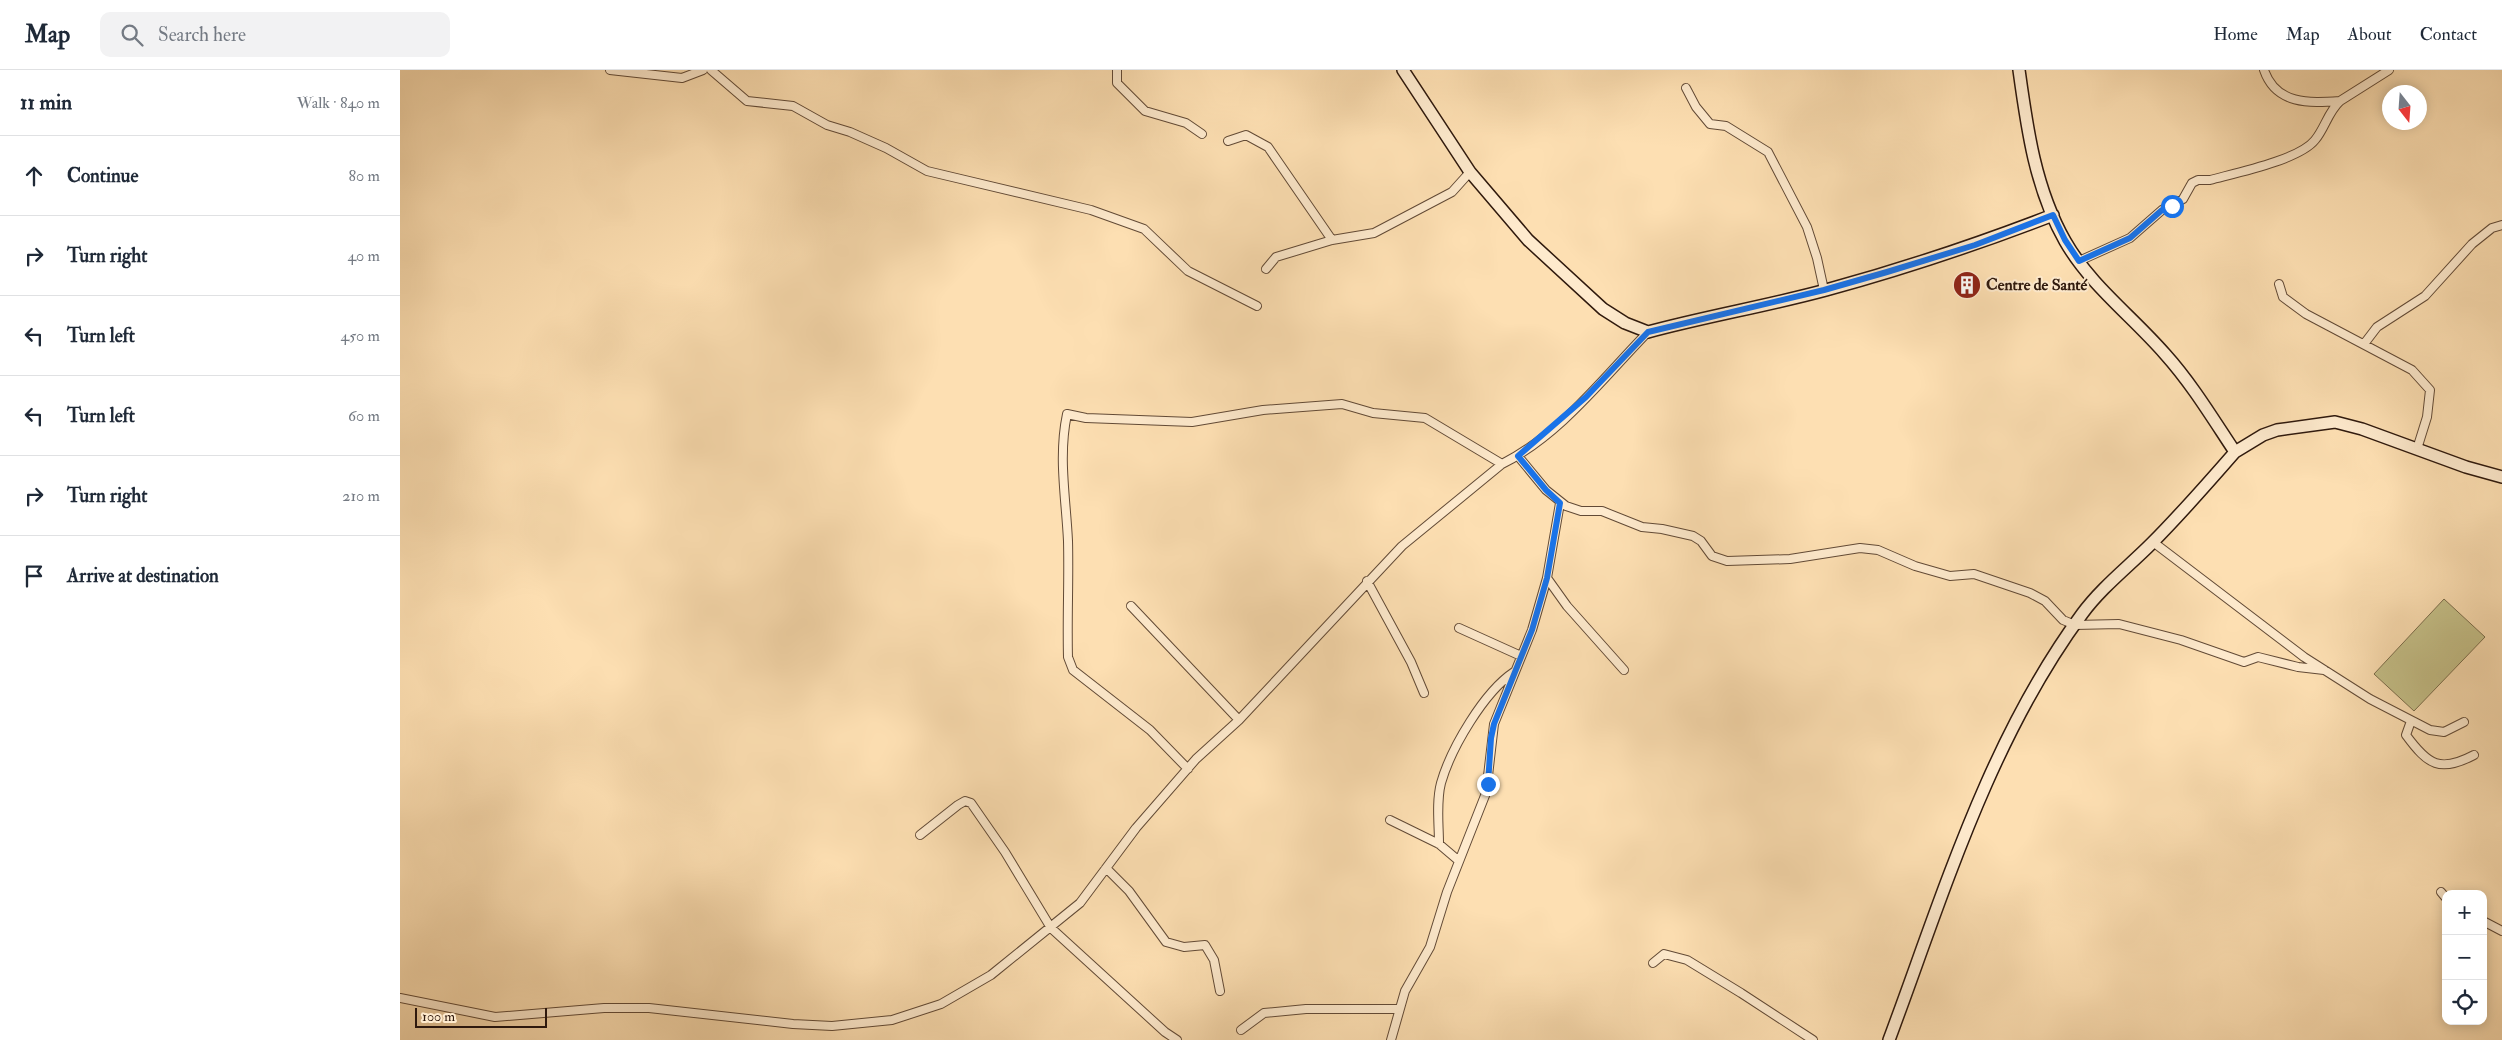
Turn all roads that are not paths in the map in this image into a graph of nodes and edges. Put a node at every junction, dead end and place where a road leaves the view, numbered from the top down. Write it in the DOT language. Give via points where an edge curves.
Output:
graph roads {
  1 [pos="610,70"];
  2 [pos="703,70"];
  3 [pos="711,70"];
  4 [pos="1117,70"];
  5 [pos="1403,70"];
  6 [pos="2019,70"];
  7 [pos="2264,70"];
  8 [pos="2389,70"];
  9 [pos="1686,88"];
  10 [pos="2340,101"];
  11 [pos="1202,134"];
  12 [pos="1228,141"];
  13 [pos="1470,172"];
  14 [pos="2053,215"];
  15 [pos="2502,225"];
  16 [pos="1332,240"];
  17 [pos="2079,261"];
  18 [pos="1266,269"];
  19 [pos="2279,284"];
  20 [pos="1824,290"];
  21 [pos="1257,306"];
  22 [pos="1648,332"];
  23 [pos="2364,344"];
  24 [pos="2417,450"];
  25 [pos="2235,452"];
  26 [pos="1518,456"];
  27 [pos="1502,464"];
  28 [pos="2502,477"];
  29 [pos="1560,503"];
  30 [pos="2153,542"];
  31 [pos="1547,578"];
  32 [pos="1367,582"];
  33 [pos="1131,606"];
  34 [pos="2075,625"];
  35 [pos="1459,628"];
  36 [pos="1521,656"];
  37 [pos="1624,670"];
  38 [pos="2324,670"];
  39 [pos="1514,672"];
  40 [pos="1424,692"];
  41 [pos="1239,720"];
  42 [pos="2410,721"];
  43 [pos="2464,722"];
  44 [pos="2474,754"];
  45 [pos="1188,768"];
  46 [pos="1390,820"];
  47 [pos="920,835"];
  48 [pos="1439,844"];
  49 [pos="1459,861"];
  50 [pos="1106,868"];
  51 [pos="2487,923"];
  52 [pos="1051,928"];
  53 [pos="2502,930"];
  54 [pos="1653,963"];
  55 [pos="1220,991"];
  56 [pos="400,998"];
  57 [pos="1399,1009"];
  58 [pos="1241,1030"];
  59 [pos="1178,1040"];
  60 [pos="1391,1040"];
  61 [pos="1813,1040"];
  62 [pos="1889,1040"];
  1 -- 2 [label="street" via="682,78"];
  3 -- 21 [label="street" via="748,100 793,106 827,125 886,148 927,171 1090,210 1144,229 1188,271"];
  4 -- 11 [label="street" via="1117,84 1145,111 1186,123"];
  5 -- 13 [label="main road"];
  6 -- 14 [label="main road" via="2037,174"];
  7 -- 10 [label="street" via="2276,92 2291,99"];
  8 -- 10 [label="street"];
  9 -- 20 [label="street" via="1710,124 1726,126 1768,152 1807,228"];
  10 -- 17 [label="street" via="2333,107 2315,141 2293,155 2210,180 2198,180 2183,199 2162,210 2130,238"];
  12 -- 16 [label="street" via="1246,135 1268,147"];
  13 -- 16 [label="street" via="1452,192 1374,234"];
  13 -- 22 [label="main road" via="1563,274 1603,309 1624,323"];
  14 -- 17 [label="main road"];
  14 -- 20 [label="main road" via="1975,245"];
  15 -- 23 [label="street" via="2492,228 2472,244 2425,296 2377,327"];
  16 -- 18 [label="street" via="1276,257"];
  17 -- 25 [label="main road" via="2181,373"];
  19 -- 23 [label="street" via="2283,297 2306,314"];
  20 -- 22 [label="main road"];
  22 -- 26 [label="street" via="1586,397"];
  23 -- 24 [label="street" via="2412,370 2430,390 2427,417"];
  24 -- 25 [label="main road" via="2362,428 2335,422 2277,430"];
  24 -- 28 [label="main road"];
  25 -- 30 [label="main road"];
  26 -- 27 [label="street"];
  26 -- 29 [label="street"];
  27 -- 32 [label="street" via="1402,546"];
  27 -- 45 [label="street" via="1425,418 1373,413 1342,404 1263,410 1192,422 1086,418 1067,414 1062,446 1068,540 1068,657 1073,670 1150,730"];
  29 -- 31 [label="street"];
  29 -- 34 [label="street" via="1580,511 1602,511 1642,527 1693,536 1702,541 1712,556 1727,561 1790,559 1860,548 1878,550 1950,576 1974,574 2030,593 2045,601 2063,620"];
  30 -- 34 [label="main road" via="2095,600"];
  30 -- 38 [label="street"];
  31 -- 36 [label="street"];
  31 -- 37 [label="street" via="1566,606"];
  32 -- 40 [label="street"];
  32 -- 41 [label="street"];
  33 -- 41 [label="street"];
  34 -- 38 [label="street" via="2119,624 2181,640 2244,662 2258,657 2298,668"];
  34 -- 62 [label="main road" via="2034,689 1990,778 1966,832"];
  35 -- 36 [label="street"];
  36 -- 39 [label="street"];
  38 -- 42 [label="street"];
  39 -- 48 [label="street" via="1484,698 1453,751 1441,784"];
  39 -- 49 [label="street" via="1491,738 1486,793"];
  41 -- 45 [label="street"];
  42 -- 43 [label="street" via="2444,732"];
  42 -- 44 [label="street" via="2406,735 2437,764 2452,765"];
  45 -- 50 [label="street"];
  46 -- 48 [label="street"];
  47 -- 52 [label="street" via="958,805 965,801 971,803"];
  48 -- 49 [label="street"];
  49 -- 57 [label="street" via="1430,947"];
  50 -- 52 [label="street" via="1080,903"];
  50 -- 55 [label="street" via="1129,891 1166,942 1184,947 1205,945 1214,960"];
  51 -- 53 [label="street"];
  52 -- 56 [label="street" via="991,975 952,998 906,1016 862,1024 793,1024 649,1008 604,1008 495,1017"];
  52 -- 59 [label="street" via="1165,1032"];
  54 -- 61 [label="street" via="1664,954 1687,960"];
  57 -- 58 [label="street" via="1314,1008 1264,1013"];
  57 -- 60 [label="street"];
}
